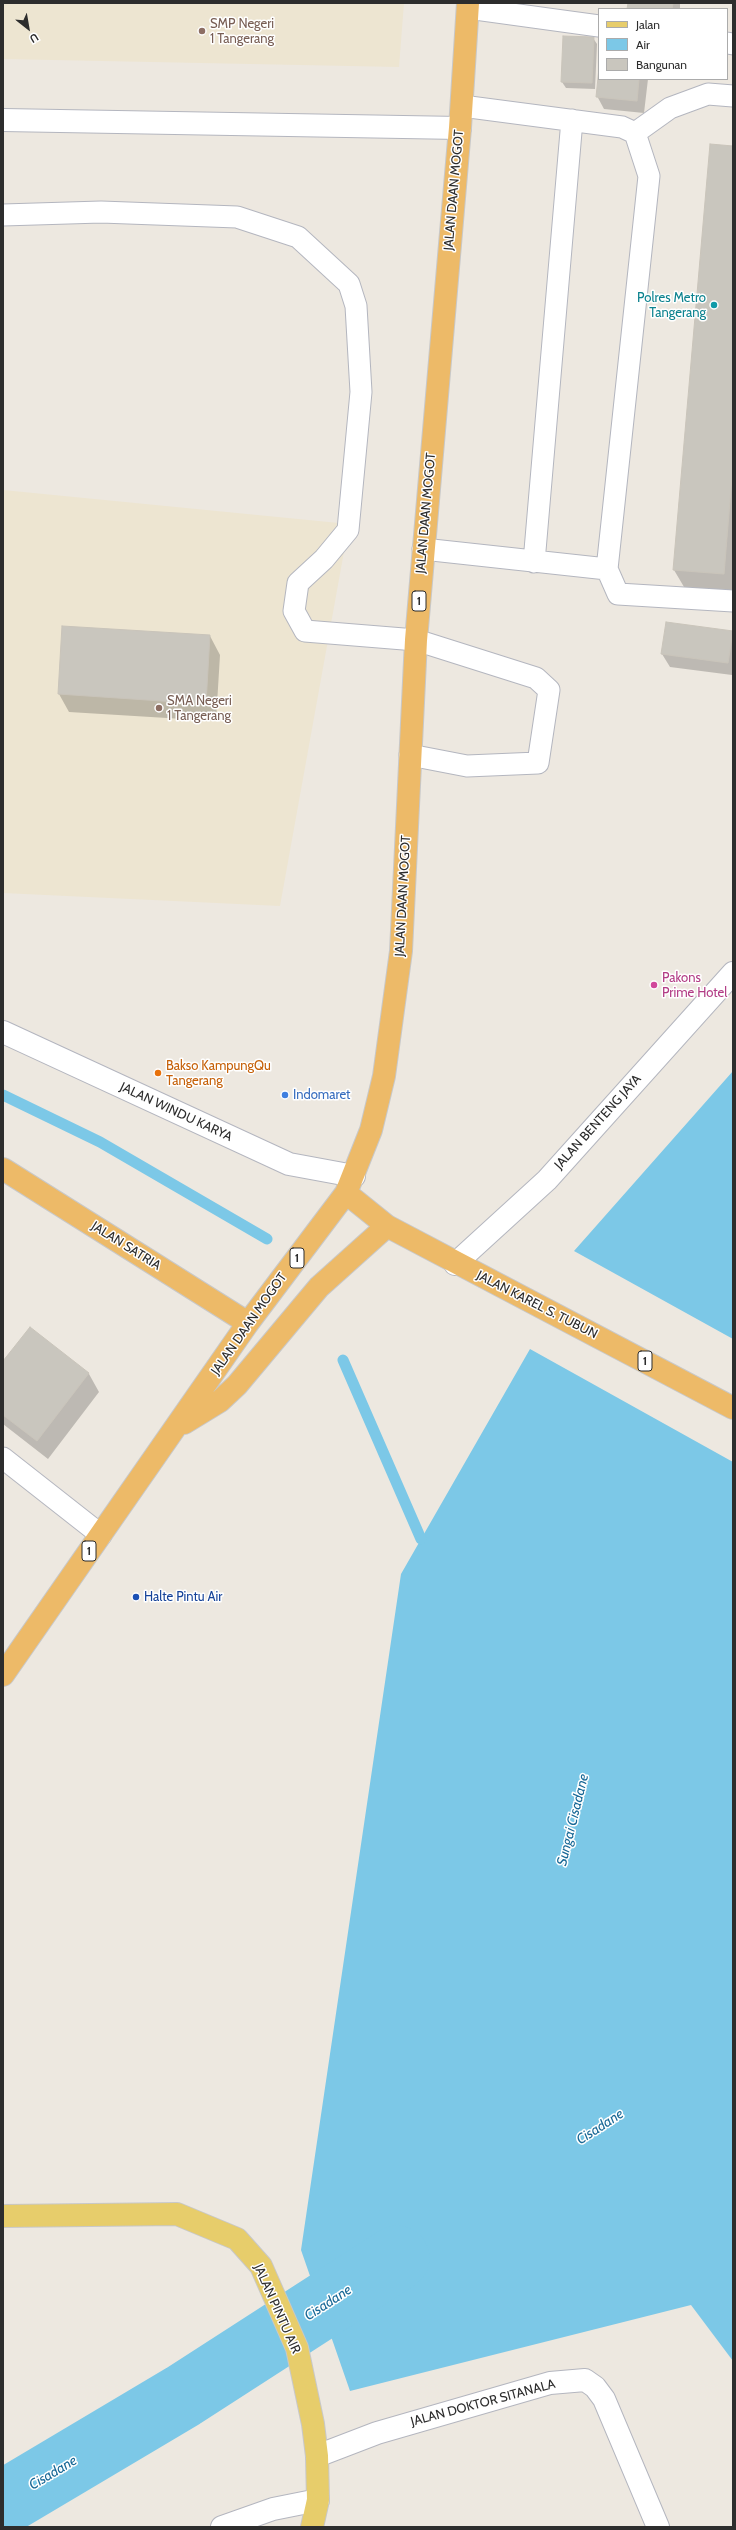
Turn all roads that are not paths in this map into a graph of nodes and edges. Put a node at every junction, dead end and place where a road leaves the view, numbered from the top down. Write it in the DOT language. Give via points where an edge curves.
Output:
graph roads {
  1 [pos="468,6"];
  2 [pos="598,26"];
  3 [pos="733,96"];
  4 [pos="462,106"];
  5 [pos="3,120"];
  6 [pos="572,120"];
  7 [pos="460,128"];
  8 [pos="635,133"];
  9 [pos="3,215"];
  10 [pos="423,549"];
  11 [pos="534,562"];
  12 [pos="607,569"];
  13 [pos="733,601"];
  14 [pos="416,640"];
  15 [pos="410,755"];
  16 [pos="733,973"];
  17 [pos="3,1032"];
  18 [pos="3,1169"];
  19 [pos="350,1185"];
  20 [pos="387,1226"];
  21 [pos="456,1264"];
  22 [pos="248,1323"];
  23 [pos="733,1408"];
  24 [pos="176,1428"];
  25 [pos="3,1458"];
  26 [pos="101,1535"];
  27 [pos="3,1674"];
  28 [pos="3,2216"];
  29 [pos="317,2456"];
  30 [pos="318,2500"];
  31 [pos="222,2527"];
  32 [pos="312,2527"];
  33 [pos="658,2527"];
  1 -- 2 [label="lane"];
  1 -- 4 [label="highway, JALAN DAAN MOGOT / 1"];
  3 -- 8 [label="lane" via="708,94 670,108"];
  4 -- 6 [label="lane"];
  4 -- 7 [label="highway, JALAN DAAN MOGOT / 1"];
  5 -- 7 [label="street"];
  6 -- 8 [label="lane" via="622,127"];
  6 -- 11 [label="lane"];
  7 -- 10 [label="highway, JALAN DAAN MOGOT / 1"];
  8 -- 12 [label="lane" via="649,176"];
  9 -- 14 [label="lane" via="102,212 237,217 298,238 349,284 356,306 361,392 348,530 324,559 298,583 294,611 305,631"];
  10 -- 11 [label="lane"];
  10 -- 14 [label="highway, JALAN DAAN MOGOT / 1"];
  11 -- 12 [label="lane"];
  12 -- 13 [label="lane" via="618,594"];
  14 -- 15 [label="highway, JALAN DAAN MOGOT / 1"];
  14 -- 15 [label="lane" via="536,678 549,690 538,763 467,766"];
  15 -- 19 [label="highway, JALAN DAAN MOGOT / 1" via="401,951 384,1076 371,1130"];
  16 -- 21 [label="street, JALAN BENTENG JAYA" via="547,1180"];
  17 -- 19 [label="street, JALAN WINDU KARYA" via="289,1164"];
  18 -- 22 [label="highway, JALAN SATRIA"];
  19 -- 20 [label="highway, JALAN KAREL S. TUBUN / 1"];
  19 -- 22 [label="highway, JALAN DAAN MOGOT / 1"];
  20 -- 21 [label="highway, JALAN KAREL S. TUBUN / 1"];
  20 -- 24 [label="highway" via="319,1287 237,1385 220,1401"];
  21 -- 23 [label="highway, JALAN KAREL S. TUBUN / 1"];
  22 -- 24 [label="highway, JALAN DAAN MOGOT / 1"];
  24 -- 26 [label="highway, JALAN DAAN MOGOT / 1"];
  25 -- 26 [label="lane"];
  26 -- 27 [label="highway, JALAN DAAN MOGOT / 1"];
  28 -- 29 [label="main road, JALAN PINTU AIR" via="177,2214 237,2239 261,2266 297,2348"];
  29 -- 30 [label="main road, JALAN PINTU AIR"];
  29 -- 33 [label="street, JALAN DOKTOR SITANALA" via="377,2433 550,2383 585,2380 595,2387 604,2399"];
  30 -- 31 [label="street" via="273,2509"];
  30 -- 32 [label="main road, JALAN PINTU AIR"];
}
